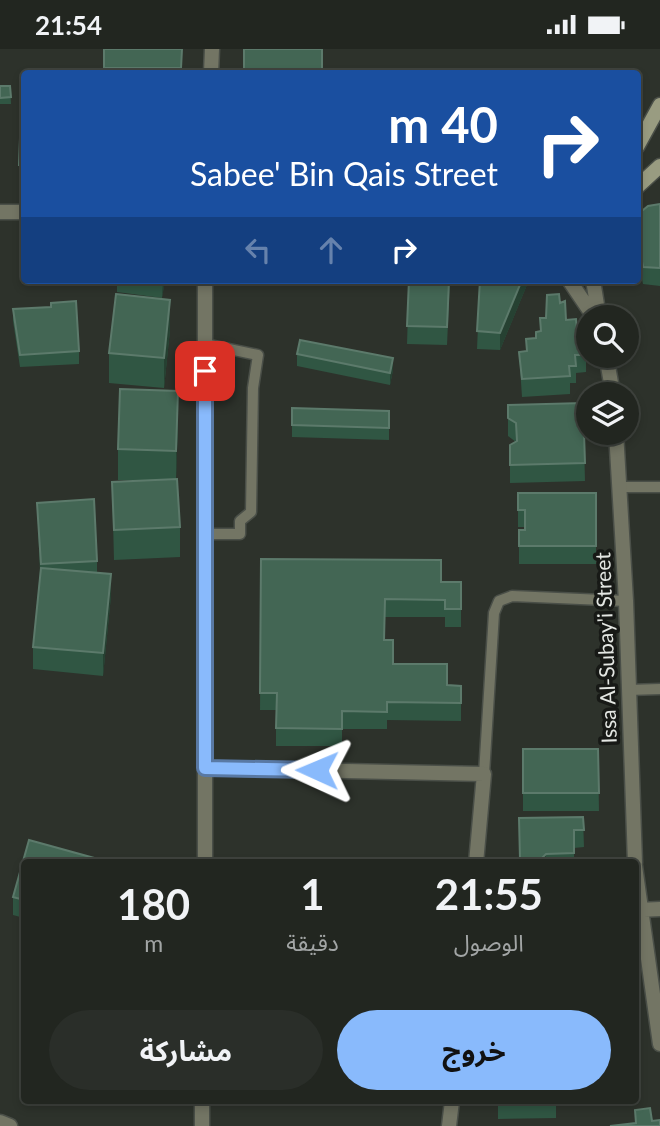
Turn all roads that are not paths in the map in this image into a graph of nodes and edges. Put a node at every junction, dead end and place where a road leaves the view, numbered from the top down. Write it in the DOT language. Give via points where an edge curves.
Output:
graph roads {
  1 [pos="212,49"];
  2 [pos="211,70"];
  3 [pos="660,105"];
  4 [pos="660,128"];
  5 [pos="641,141"];
  6 [pos="641,145"];
  7 [pos="660,166"];
  8 [pos="660,182"];
  9 [pos="641,183"];
  10 [pos="641,185"];
  11 [pos="0,212"];
  12 [pos="21,212"];
  13 [pos="205,284"];
  14 [pos="572,284"];
  15 [pos="593,284"];
  16 [pos="587,305"];
  17 [pos="595,305"];
  18 [pos="205,344"];
  19 [pos="616,445"];
  20 [pos="619,487"];
  21 [pos="660,487"];
  22 [pos="205,534"];
  23 [pos="626,601"];
  24 [pos="628,689"];
  25 [pos="660,689"];
  26 [pos="205,768"];
  27 [pos="485,774"];
  28 [pos="205,859"];
  29 [pos="476,859"];
  30 [pos="635,859"];
  31 [pos="660,909"];
  32 [pos="639,910"];
  33 [pos="660,1044"];
  34 [pos="202,1104"];
  35 [pos="452,1104"];
  36 [pos="0,1122"];
  37 [pos="10,1126"];
  38 [pos="202,1126"];
  39 [pos="449,1126"];
  1 -- 2 [label="street"];
  3 -- 5 [label="street"];
  4 -- 6 [label="street"];
  7 -- 9 [label="street"];
  8 -- 10 [label="street"];
  11 -- 12 [label="street"];
  13 -- 18 [label="street"];
  14 -- 16 [label="street"];
  15 -- 17 [label="street"];
  18 -- 22 [label="street"];
  18 -- 22 [label="lane" via="258,355 253,388 251,512 240,521 240,534"];
  19 -- 20 [label="street, Issa Al-Subay'i Street"];
  20 -- 21 [label="lane"];
  20 -- 23 [label="street, Issa Al-Subay'i Street"];
  22 -- 26 [label="street"];
  23 -- 24 [label="street, Issa Al-Subay'i Street"];
  23 -- 27 [label="lane" via="512,596 499,601 494,613"];
  24 -- 25 [label="lane"];
  24 -- 30 [label="street, Issa Al-Subay'i Street"];
  26 -- 27 [label="street"];
  26 -- 28 [label="street"];
  27 -- 29 [label="street"];
  31 -- 32 [label="street"];
  32 -- 33 [label="street, Issa Al-Subay'i Street"];
  34 -- 38 [label="street"];
  35 -- 39 [label="street"];
  36 -- 37 [label="street"];
}
